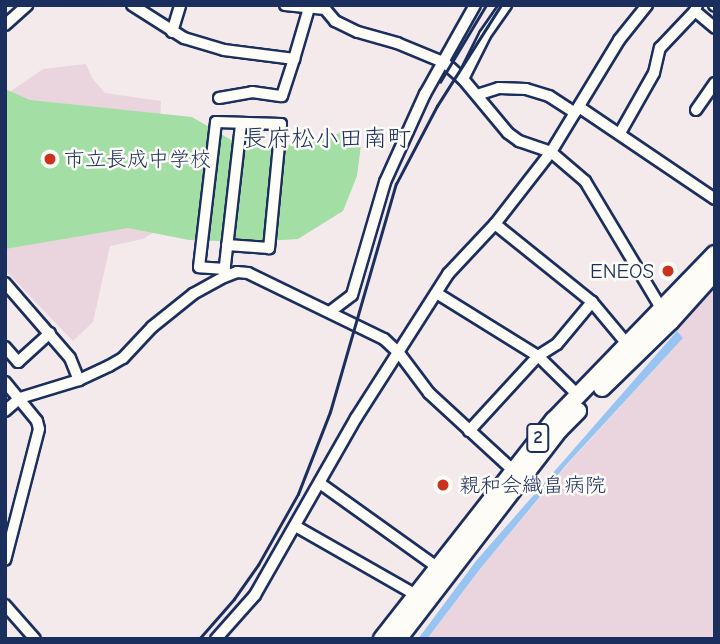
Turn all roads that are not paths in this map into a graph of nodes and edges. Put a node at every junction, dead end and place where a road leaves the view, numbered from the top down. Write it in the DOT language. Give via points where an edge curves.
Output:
graph roads {
  1 [pos="27,5"];
  2 [pos="132,5"];
  3 [pos="180,5"];
  4 [pos="285,5"];
  5 [pos="475,5"];
  6 [pos="506,5"];
  7 [pos="647,5"];
  8 [pos="302,7"];
  9 [pos="325,7"];
  10 [pos="696,8"];
  11 [pos="5,25"];
  12 [pos="715,28"];
  13 [pos="172,32"];
  14 [pos="294,59"];
  15 [pos="445,63"];
  16 [pos="463,79"];
  17 [pos="715,83"];
  18 [pos="477,95"];
  19 [pos="219,98"];
  20 [pos="577,110"];
  21 [pos="696,110"];
  22 [pos="241,124"];
  23 [pos="620,133"];
  24 [pos="551,152"];
  25 [pos="715,199"];
  26 [pos="495,224"];
  27 [pos="227,245"];
  28 [pos="715,254"];
  29 [pos="715,272"];
  30 [pos="225,273"];
  31 [pos="5,283"];
  32 [pos="438,294"];
  33 [pos="592,302"];
  34 [pos="331,311"];
  35 [pos="667,316"];
  36 [pos="50,333"];
  37 [pos="628,345"];
  38 [pos="5,347"];
  39 [pos="399,353"];
  40 [pos="538,356"];
  41 [pos="79,380"];
  42 [pos="5,382"];
  43 [pos="579,396"];
  44 [pos="20,398"];
  45 [pos="5,411"];
  46 [pos="469,431"];
  47 [pos="517,474"];
  48 [pos="321,484"];
  49 [pos="297,527"];
  50 [pos="5,560"];
  51 [pos="437,567"];
  52 [pos="416,595"];
  53 [pos="5,605"];
  54 [pos="35,639"];
  55 [pos="216,639"];
  56 [pos="382,639"];
  57 [pos="398,639"];
  1 -- 11 [label="street"];
  2 -- 13 [label="street"];
  3 -- 13 [label="street"];
  4 -- 8 [label="street"];
  5 -- 15 [label="street"];
  6 -- 16 [label="street"];
  7 -- 20 [label="street" via="619,40"];
  8 -- 9 [label="street"];
  8 -- 14 [label="street"];
  9 -- 15 [label="street" via="335,21 358,32"];
  10 -- 12 [label="street"];
  10 -- 23 [label="street" via="660,48 654,73"];
  13 -- 14 [label="street" via="224,50"];
  14 -- 19 [label="street" via="282,96 252,92"];
  15 -- 16 [label="street"];
  15 -- 34 [label="street" via="425,94 385,182 352,295"];
  16 -- 18 [label="street"];
  17 -- 21 [label="street"];
  18 -- 20 [label="street" via="499,88 526,89"];
  18 -- 24 [label="street" via="508,134"];
  20 -- 23 [label="street"];
  20 -- 24 [label="street"];
  22 -- 27 [label="street"];
  22 -- 27 [label="street" via="281,124 269,248"];
  22 -- 30 [label="street" via="216,122 199,267"];
  23 -- 25 [label="street"];
  24 -- 26 [label="street"];
  24 -- 35 [label="street" via="585,181"];
  26 -- 32 [label="street" via="448,274"];
  26 -- 33 [label="street"];
  27 -- 30 [label="street"];
  28 -- 35 [label="highway, 2"];
  29 -- 35 [label="highway, 2"];
  30 -- 34 [label="street" via="248,274"];
  30 -- 41 [label="street" via="174,308 123,358"];
  31 -- 36 [label="street"];
  32 -- 39 [label="street"];
  32 -- 40 [label="street"];
  33 -- 37 [label="street"];
  33 -- 40 [label="street" via="557,344"];
  34 -- 39 [label="street" via="384,339"];
  35 -- 37 [label="highway, 2"];
  35 -- 47 [label="highway, 2"];
  36 -- 38 [label="street" via="18,362"];
  36 -- 41 [label="street" via="70,358"];
  37 -- 43 [label="highway, 2"];
  39 -- 46 [label="street" via="429,393"];
  39 -- 48 [label="street" via="356,418"];
  40 -- 43 [label="street"];
  40 -- 46 [label="street"];
  41 -- 44 [label="street"];
  42 -- 44 [label="street"];
  43 -- 47 [label="highway, 2" via="554,420"];
  44 -- 45 [label="street"];
  44 -- 50 [label="street" via="37,421 38,439"];
  46 -- 47 [label="street"];
  47 -- 51 [label="highway, 2"];
  47 -- 57 [label="highway, 2"];
  48 -- 49 [label="street"];
  48 -- 51 [label="street"];
  49 -- 52 [label="street"];
  49 -- 55 [label="street" via="255,596"];
  51 -- 52 [label="highway, 2"];
  52 -- 56 [label="highway, 2"];
  53 -- 54 [label="street"];
}
